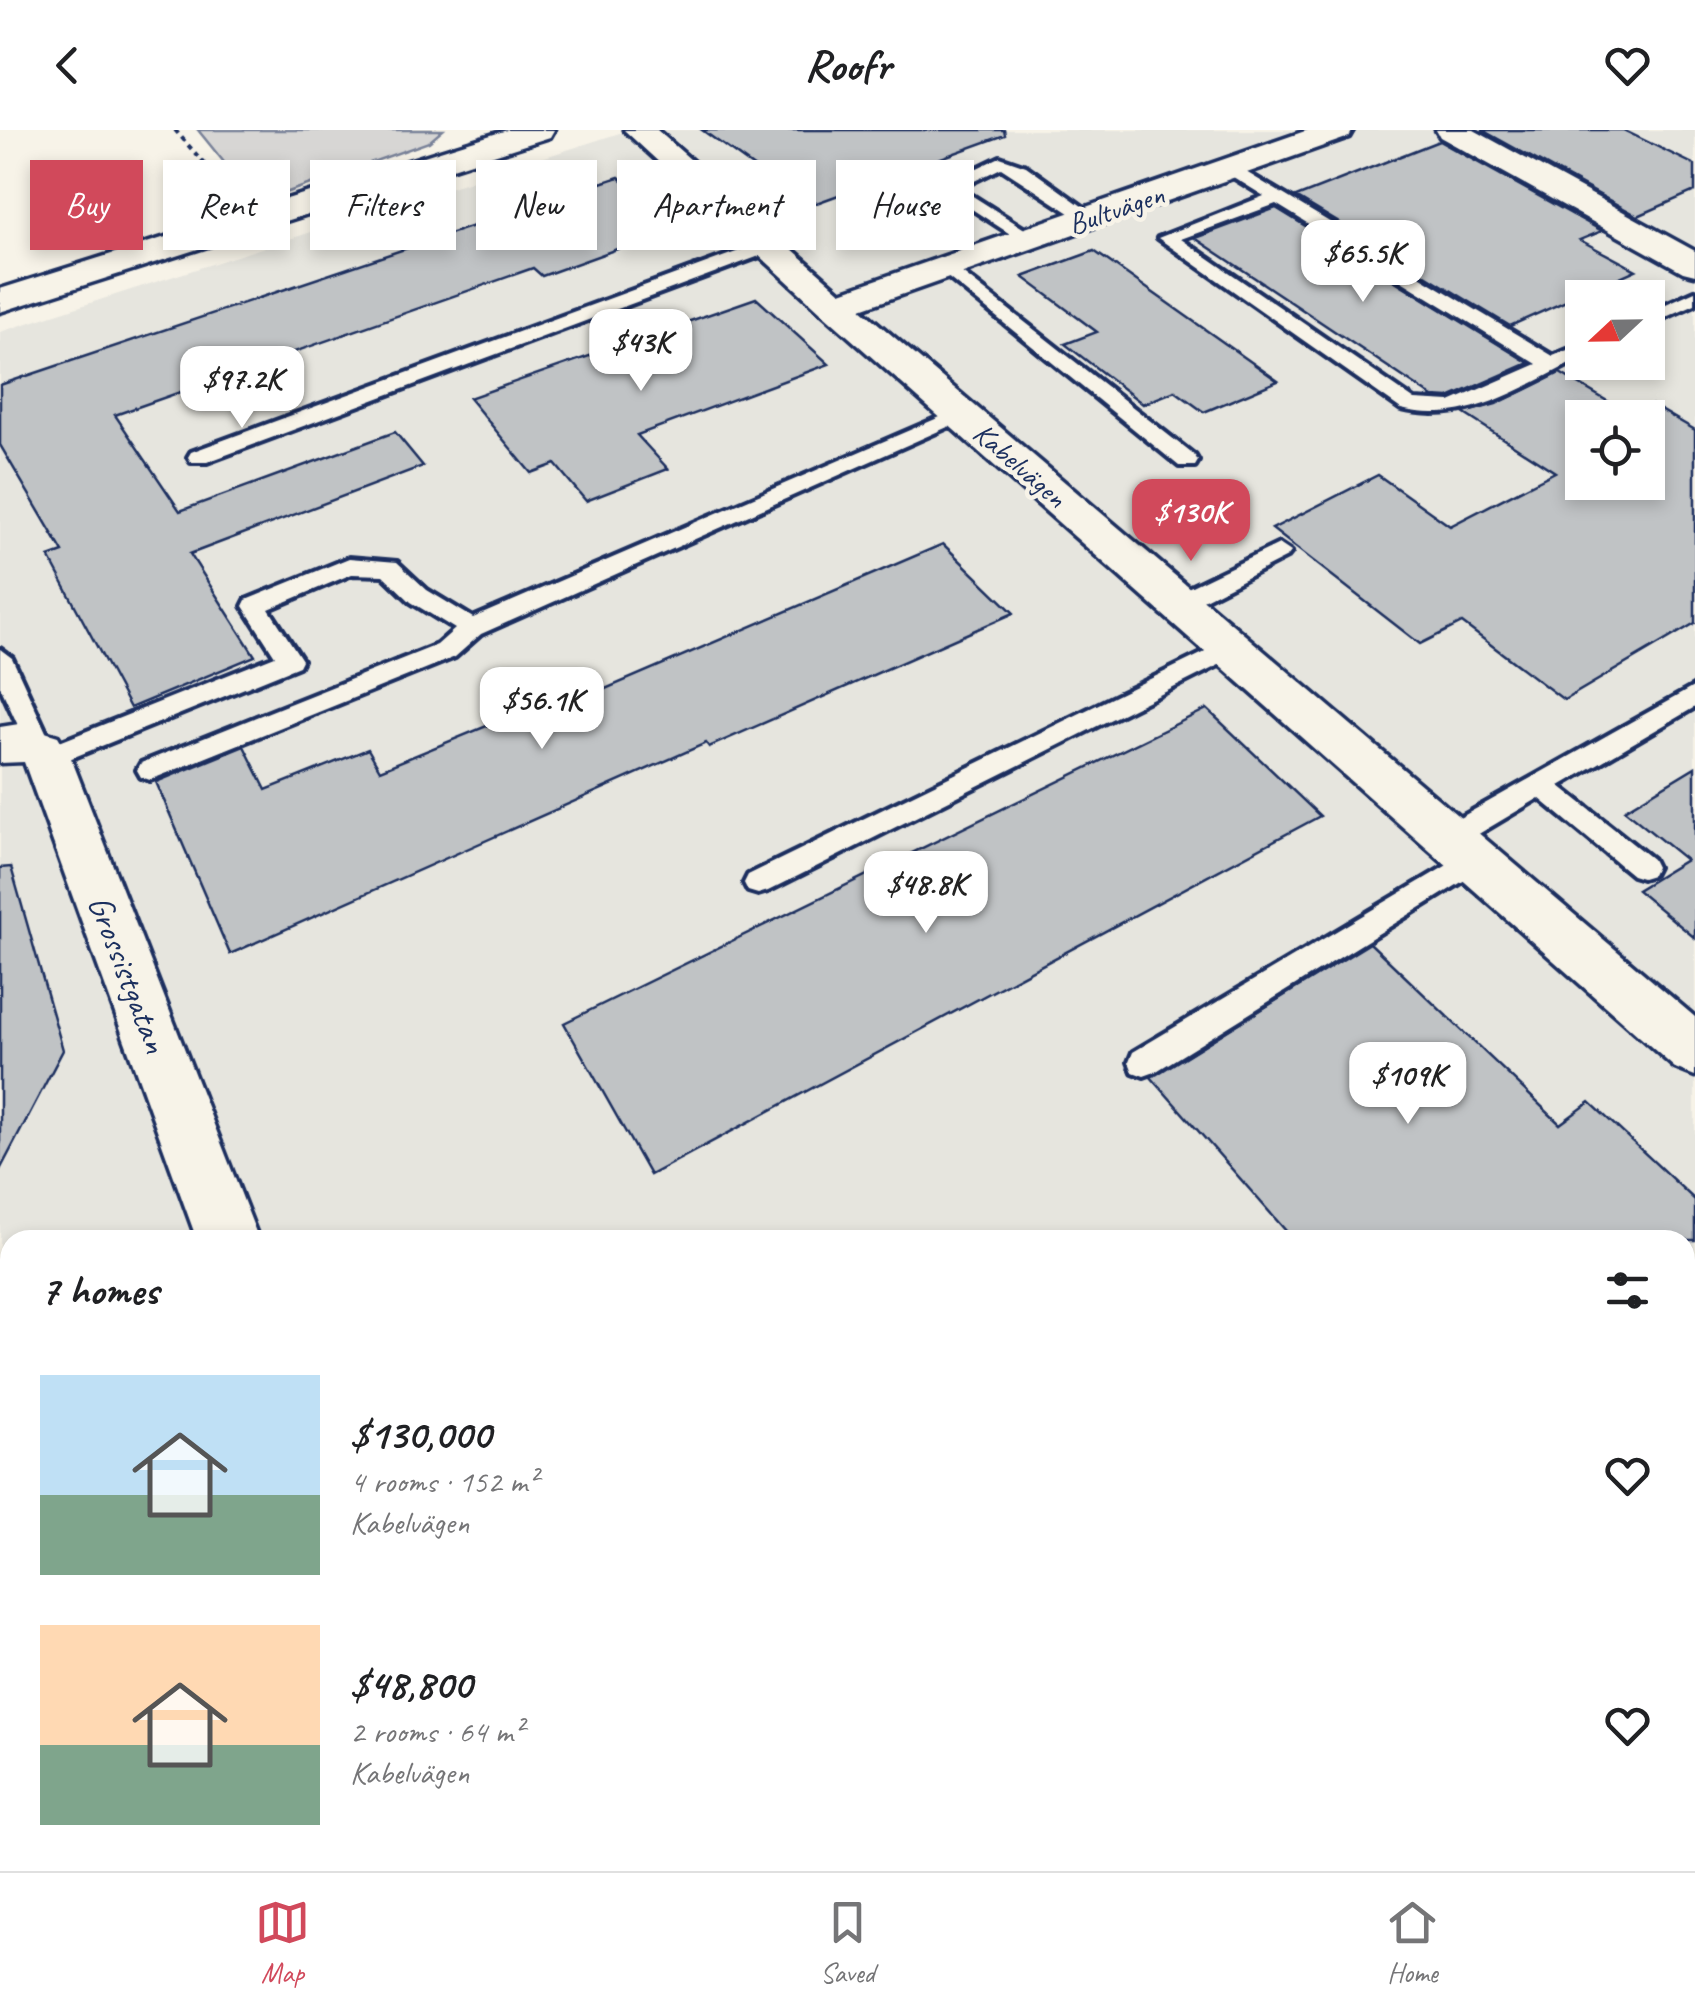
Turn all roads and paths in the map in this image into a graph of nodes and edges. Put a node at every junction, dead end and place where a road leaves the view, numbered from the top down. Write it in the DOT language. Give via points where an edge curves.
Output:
graph roads {
  1 [pos="176,130"];
  2 [pos="539,130"];
  3 [pos="639,130"];
  4 [pos="1338,130"];
  5 [pos="1451,130"];
  6 [pos="202,160"];
  7 [pos="673,160"];
  8 [pos="1231,168"];
  9 [pos="1278,196"];
  10 [pos="1091,219"];
  11 [pos="1027,239"];
  12 [pos="758,250"];
  13 [pos="773,250"];
  14 [pos="1695,265"];
  15 [pos="947,267"];
  16 [pos="1695,297"];
  17 [pos="0,301"];
  18 [pos="836,306"];
  19 [pos="1665,311"];
  20 [pos="1565,358"];
  21 [pos="1551,364"];
  22 [pos="961,414"];
  23 [pos="199,457"];
  24 [pos="1187,461"];
  25 [pos="1278,552"];
  26 [pos="1179,602"];
  27 [pos="472,628"];
  28 [pos="1232,648"];
  29 [pos="0,658"];
  30 [pos="1695,695"];
  31 [pos="29,750"];
  32 [pos="150,770"];
  33 [pos="1540,784"];
  34 [pos="1463,848"];
  35 [pos="1642,867"];
  36 [pos="758,884"];
  37 [pos="1695,1051"];
  38 [pos="1144,1062"];
  39 [pos="224,1230"];
  1 -- 6 [label="path"];
  2 -- 17 [label="street"];
  3 -- 7 [label="street, Kabelvägen"];
  4 -- 8 [label="street, Bultvägen"];
  5 -- 14 [label="street"];
  8 -- 9 [label="lane"];
  8 -- 10 [label="street, Bultvägen"];
  9 -- 21 [label="lane"];
  9 -- 21 [label="lane" via="1167,238 1408,405 1455,407"];
  10 -- 11 [label="street, Bultvägen"];
  10 -- 11 [label="lane" via="1000,162 946,187"];
  11 -- 15 [label="street, Bultvägen"];
  12 -- 23 [label="lane"];
  13 -- 18 [label="street, Kabelvägen"];
  15 -- 18 [label="street, Bultvägen"];
  15 -- 24 [label="lane"];
  16 -- 19 [label="lane"];
  18 -- 22 [label="street, Kabelvägen"];
  20 -- 21 [label="lane"];
  22 -- 26 [label="street, Kabelvägen"];
  22 -- 27 [label="lane"];
  25 -- 26 [label="lane"];
  26 -- 28 [label="street, Kabelvägen"];
  27 -- 31 [label="lane" via="419,596 389,567 349,566 256,606 290,660"];
  27 -- 32 [label="lane" via="446,651"];
  28 -- 34 [label="street, Kabelvägen"];
  28 -- 36 [label="lane"];
  29 -- 31 [label="lane"];
  30 -- 33 [label="lane"];
  31 -- 39 [label="street, Grossistgatan"];
  33 -- 34 [label="lane"];
  33 -- 35 [label="lane"];
  34 -- 37 [label="street, Kabelvägen"];
  34 -- 38 [label="lane"];
}
